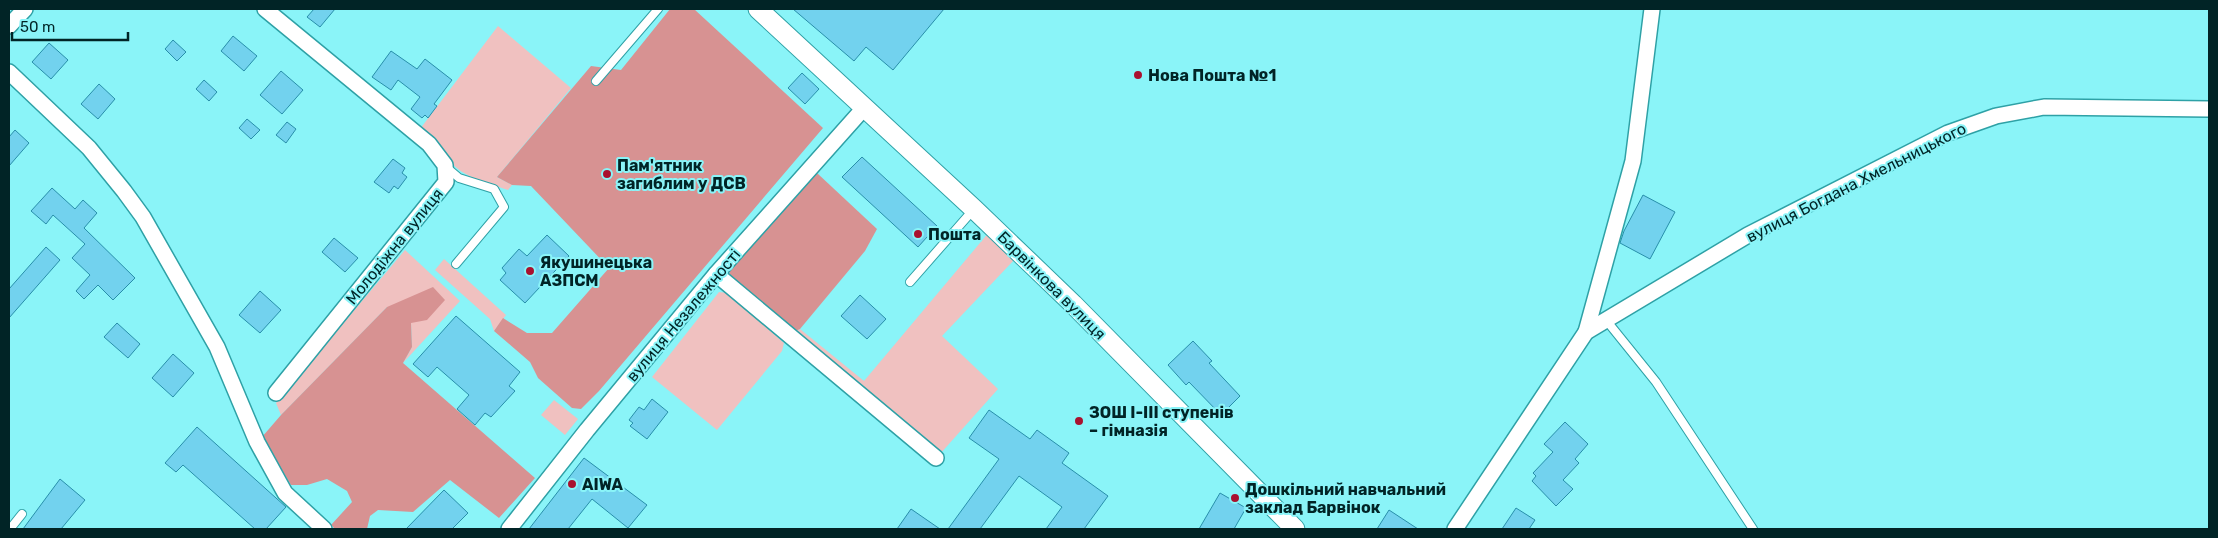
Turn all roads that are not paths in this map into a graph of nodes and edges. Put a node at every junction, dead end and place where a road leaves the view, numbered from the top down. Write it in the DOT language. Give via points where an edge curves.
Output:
graph roads {
  1 [pos="25,9"];
  2 [pos="265,9"];
  3 [pos="658,9"];
  4 [pos="758,9"];
  5 [pos="1652,9"];
  6 [pos="9,26"];
  7 [pos="9,72"];
  8 [pos="596,81"];
  9 [pos="864,108"];
  10 [pos="2209,109"];
  11 [pos="445,165"];
  12 [pos="974,209"];
  13 [pos="456,264"];
  14 [pos="716,274"];
  15 [pos="910,282"];
  16 [pos="1606,320"];
  17 [pos="1586,332"];
  18 [pos="276,393"];
  19 [pos="936,458"];
  20 [pos="22,514"];
  21 [pos="10,529"];
  22 [pos="324,529"];
  23 [pos="509,529"];
  24 [pos="1295,529"];
  25 [pos="1454,529"];
  26 [pos="1753,529"];
  1 -- 6 [label="street"];
  2 -- 11 [label="street, Молодіжна вулиця" via="429,144"];
  3 -- 8 [label="lane"];
  4 -- 9 [label="street, Барвінкова вулиця"];
  5 -- 17 [label="street, вулиця Богдана Хмельницького" via="1633,161"];
  7 -- 22 [label="street" via="88,148 143,217 216,347 257,442 285,493"];
  9 -- 12 [label="street, Барвінкова вулиця"];
  9 -- 14 [label="street, вулиця Незалежності"];
  10 -- 16 [label="street, вулиця Богдана Хмельницького" via="2044,107 1972,123 1748,235"];
  11 -- 13 [label="lane" via="459,178 494,188 504,207"];
  11 -- 18 [label="street, Молодіжна вулиця" via="446,182"];
  12 -- 15 [label="lane"];
  12 -- 24 [label="street, Барвінкова вулиця" via="1073,304"];
  14 -- 19 [label="street"];
  14 -- 23 [label="street, вулиця Незалежності"];
  16 -- 17 [label="street, вулиця Богдана Хмельницького"];
  16 -- 26 [label="lane" via="1656,382"];
  17 -- 25 [label="street, вулиця Богдана Хмельницького"];
  20 -- 21 [label="lane"];
}
